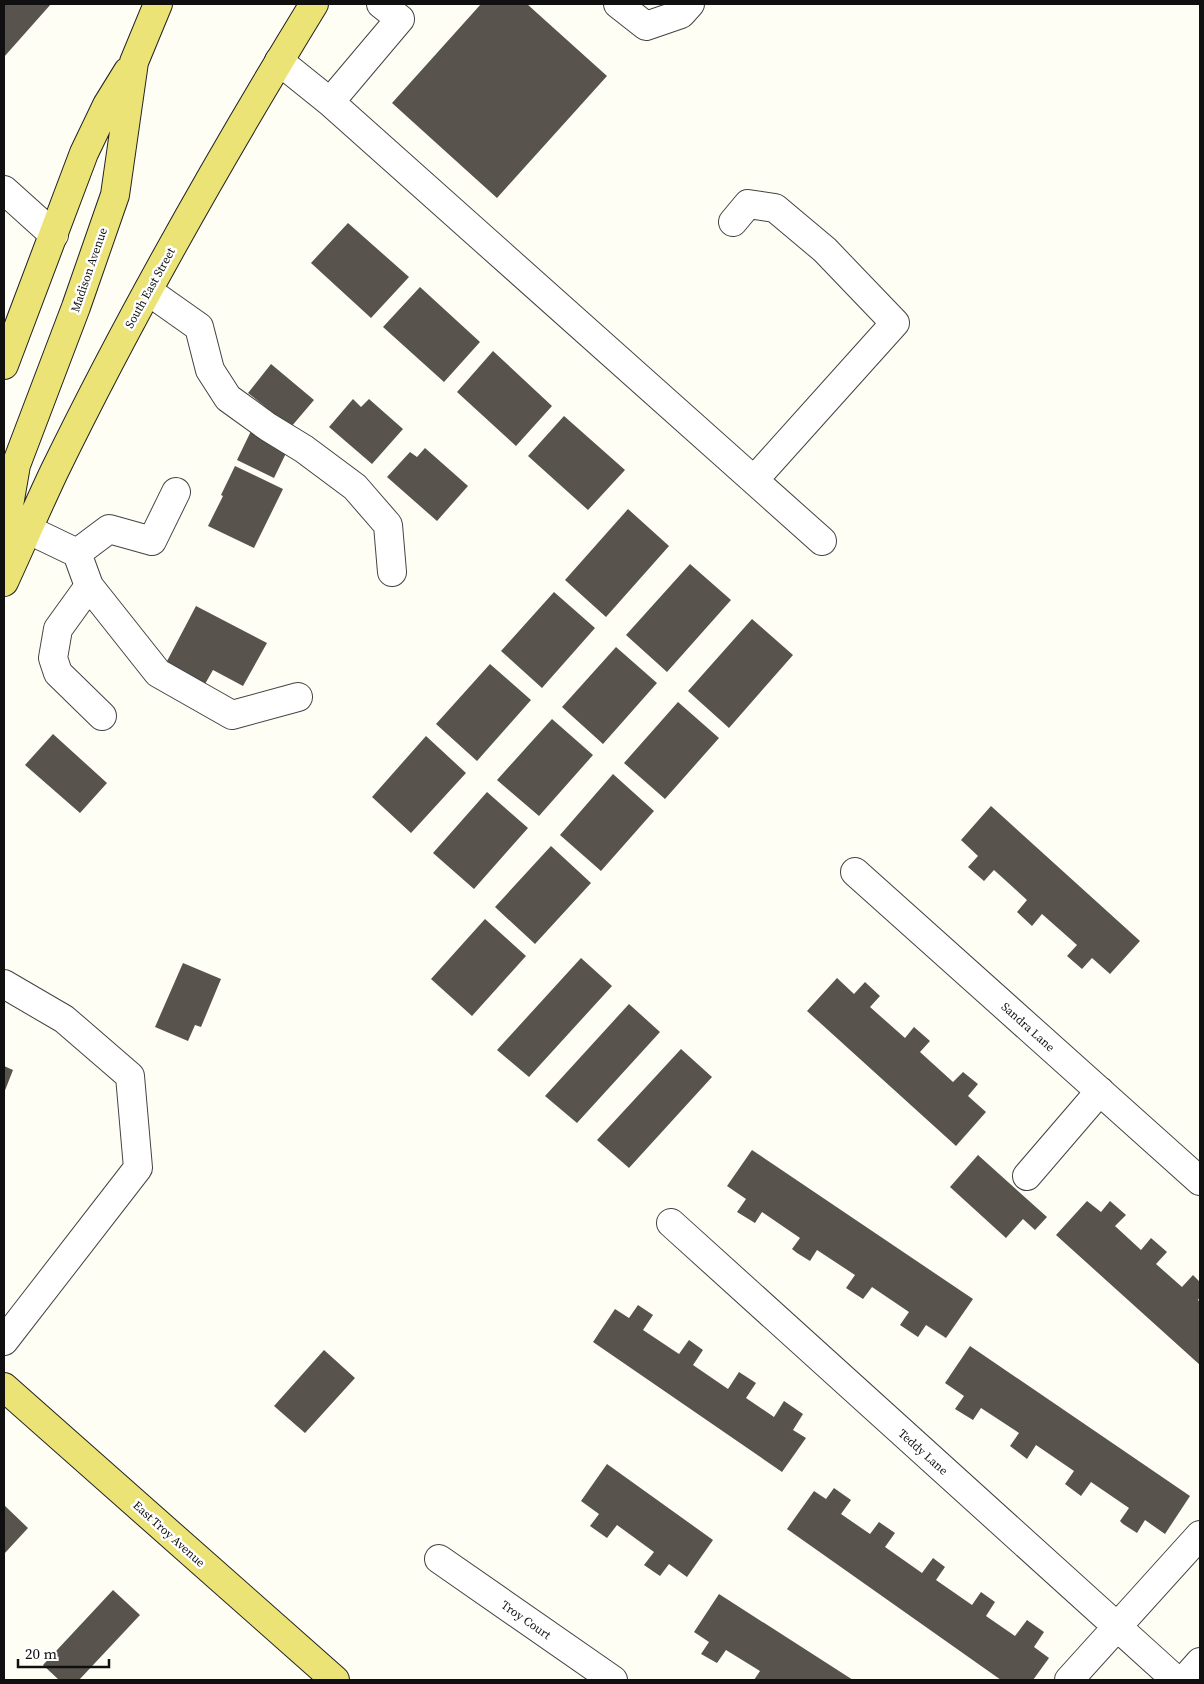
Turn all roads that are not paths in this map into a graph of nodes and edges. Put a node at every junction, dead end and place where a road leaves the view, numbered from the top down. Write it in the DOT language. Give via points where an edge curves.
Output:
graph roads {
  1 [pos="158,4"];
  2 [pos="178,4"];
  3 [pos="314,4"];
  4 [pos="381,4"];
  5 [pos="618,4"];
  6 [pos="690,4"];
  7 [pos="279,61"];
  8 [pos="134,62"];
  9 [pos="330,102"];
  10 [pos="4,190"];
  11 [pos="733,222"];
  12 [pos="54,234"];
  13 [pos="148,291"];
  14 [pos="4,365"];
  15 [pos="754,480"];
  16 [pos="176,492"];
  17 [pos="16,532"];
  18 [pos="822,541"];
  19 [pos="77,553"];
  20 [pos="392,572"];
  21 [pos="4,582"];
  22 [pos="89,586"];
  23 [pos="298,697"];
  24 [pos="102,716"];
  25 [pos="855,872"];
  26 [pos="4,984"];
  27 [pos="1100,1091"];
  28 [pos="1026,1176"];
  29 [pos="1200,1181"];
  30 [pos="672,1223"];
  31 [pos="4,1341"];
  32 [pos="4,1387"];
  33 [pos="1200,1535"];
  34 [pos="439,1559"];
  35 [pos="1117,1627"];
  36 [pos="1200,1662"];
  37 [pos="335,1680"];
  38 [pos="613,1680"];
  39 [pos="1069,1680"];
  40 [pos="1176,1680"];
  41 [pos="1184,1680"];
  1 -- 8 [label="main road, Madison Avenue"];
  2 -- 8 [label="main road"];
  3 -- 7 [label="main road, South East Street"];
  4 -- 9 [label="street" via="400,19"];
  5 -- 6 [label="street" via="646,26 681,14"];
  7 -- 9 [label="street"];
  7 -- 13 [label="main road, South East Street"];
  8 -- 12 [label="main road" via="107,105 84,153"];
  8 -- 17 [label="main road, Madison Avenue" via="115,195 16,464"];
  9 -- 15 [label="street"];
  10 -- 12 [label="street"];
  11 -- 15 [label="street" via="748,204 775,208 824,250 895,323"];
  12 -- 14 [label="main road"];
  13 -- 17 [label="main road, South East Street" via="58,464"];
  13 -- 20 [label="street" via="199,327 210,370 228,398 355,487 388,525"];
  15 -- 18 [label="street"];
  16 -- 19 [label="street" via="152,541 109,529"];
  17 -- 19 [label="street"];
  17 -- 21 [label="main road, South East Street"];
  19 -- 22 [label="street"];
  22 -- 23 [label="street" via="158,674 232,715"];
  22 -- 24 [label="street" via="58,629 53,658 58,673"];
  25 -- 27 [label="street, Sandra Lane"];
  26 -- 31 [label="street" via="64,1020 130,1076 138,1168"];
  27 -- 28 [label="street"];
  27 -- 29 [label="street, Sandra Lane"];
  30 -- 35 [label="street, Teddy Lane"];
  32 -- 37 [label="main road, East Troy Avenue"];
  33 -- 35 [label="street"];
  34 -- 38 [label="street, Troy Court"];
  35 -- 39 [label="street"];
  35 -- 40 [label="street, Teddy Lane"];
  36 -- 41 [label="street"];
}
